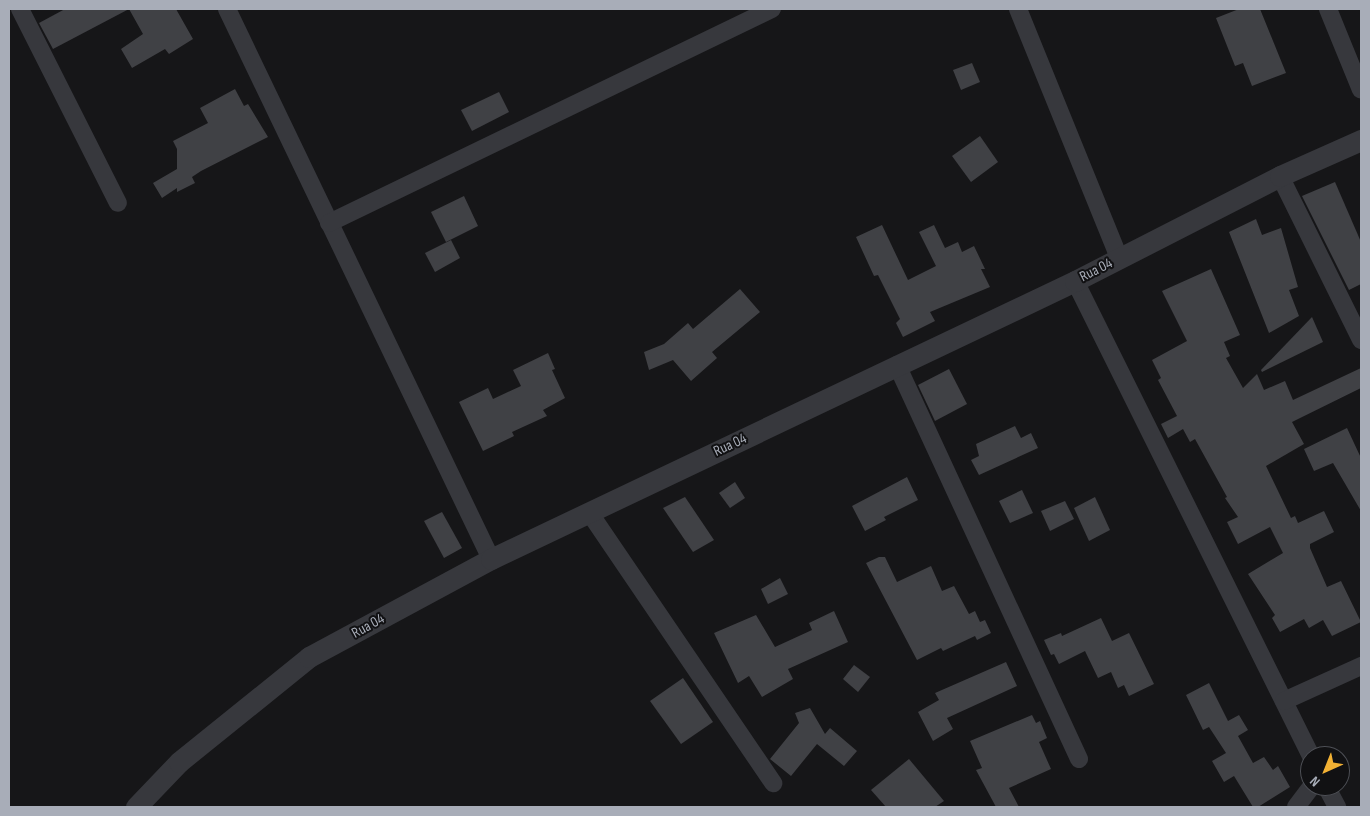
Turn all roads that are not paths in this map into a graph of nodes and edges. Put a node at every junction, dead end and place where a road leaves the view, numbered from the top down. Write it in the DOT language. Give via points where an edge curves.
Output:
graph roads {
  1 [pos="20,9"];
  2 [pos="227,9"];
  3 [pos="772,9"];
  4 [pos="1018,9"];
  5 [pos="1328,9"];
  6 [pos="1361,90"];
  7 [pos="1361,140"];
  8 [pos="1280,176"];
  9 [pos="118,203"];
  10 [pos="329,223"];
  11 [pos="1119,258"];
  12 [pos="1075,280"];
  13 [pos="1361,340"];
  14 [pos="897,365"];
  15 [pos="589,512"];
  16 [pos="490,559"];
  17 [pos="1361,666"];
  18 [pos="1284,701"];
  19 [pos="1306,746"];
  20 [pos="1079,759"];
  21 [pos="773,783"];
  22 [pos="1304,796"];
  23 [pos="136,807"];
  24 [pos="1296,807"];
  1 -- 9 [label="street"];
  2 -- 10 [label="street"];
  3 -- 10 [label="street"];
  4 -- 11 [label="street"];
  5 -- 6 [label="street"];
  7 -- 8 [label="street, Rua 04"];
  8 -- 11 [label="street, Rua 04"];
  8 -- 13 [label="street"];
  10 -- 16 [label="street"];
  11 -- 12 [label="street, Rua 04"];
  12 -- 14 [label="street, Rua 04"];
  12 -- 18 [label="street"];
  14 -- 15 [label="street, Rua 04"];
  14 -- 20 [label="street"];
  15 -- 16 [label="street, Rua 04"];
  15 -- 21 [label="street"];
  16 -- 23 [label="street, Rua 04" via="310,657 179,762"];
  17 -- 18 [label="street"];
  18 -- 19 [label="street"];
  22 -- 24 [label="street"];
}
